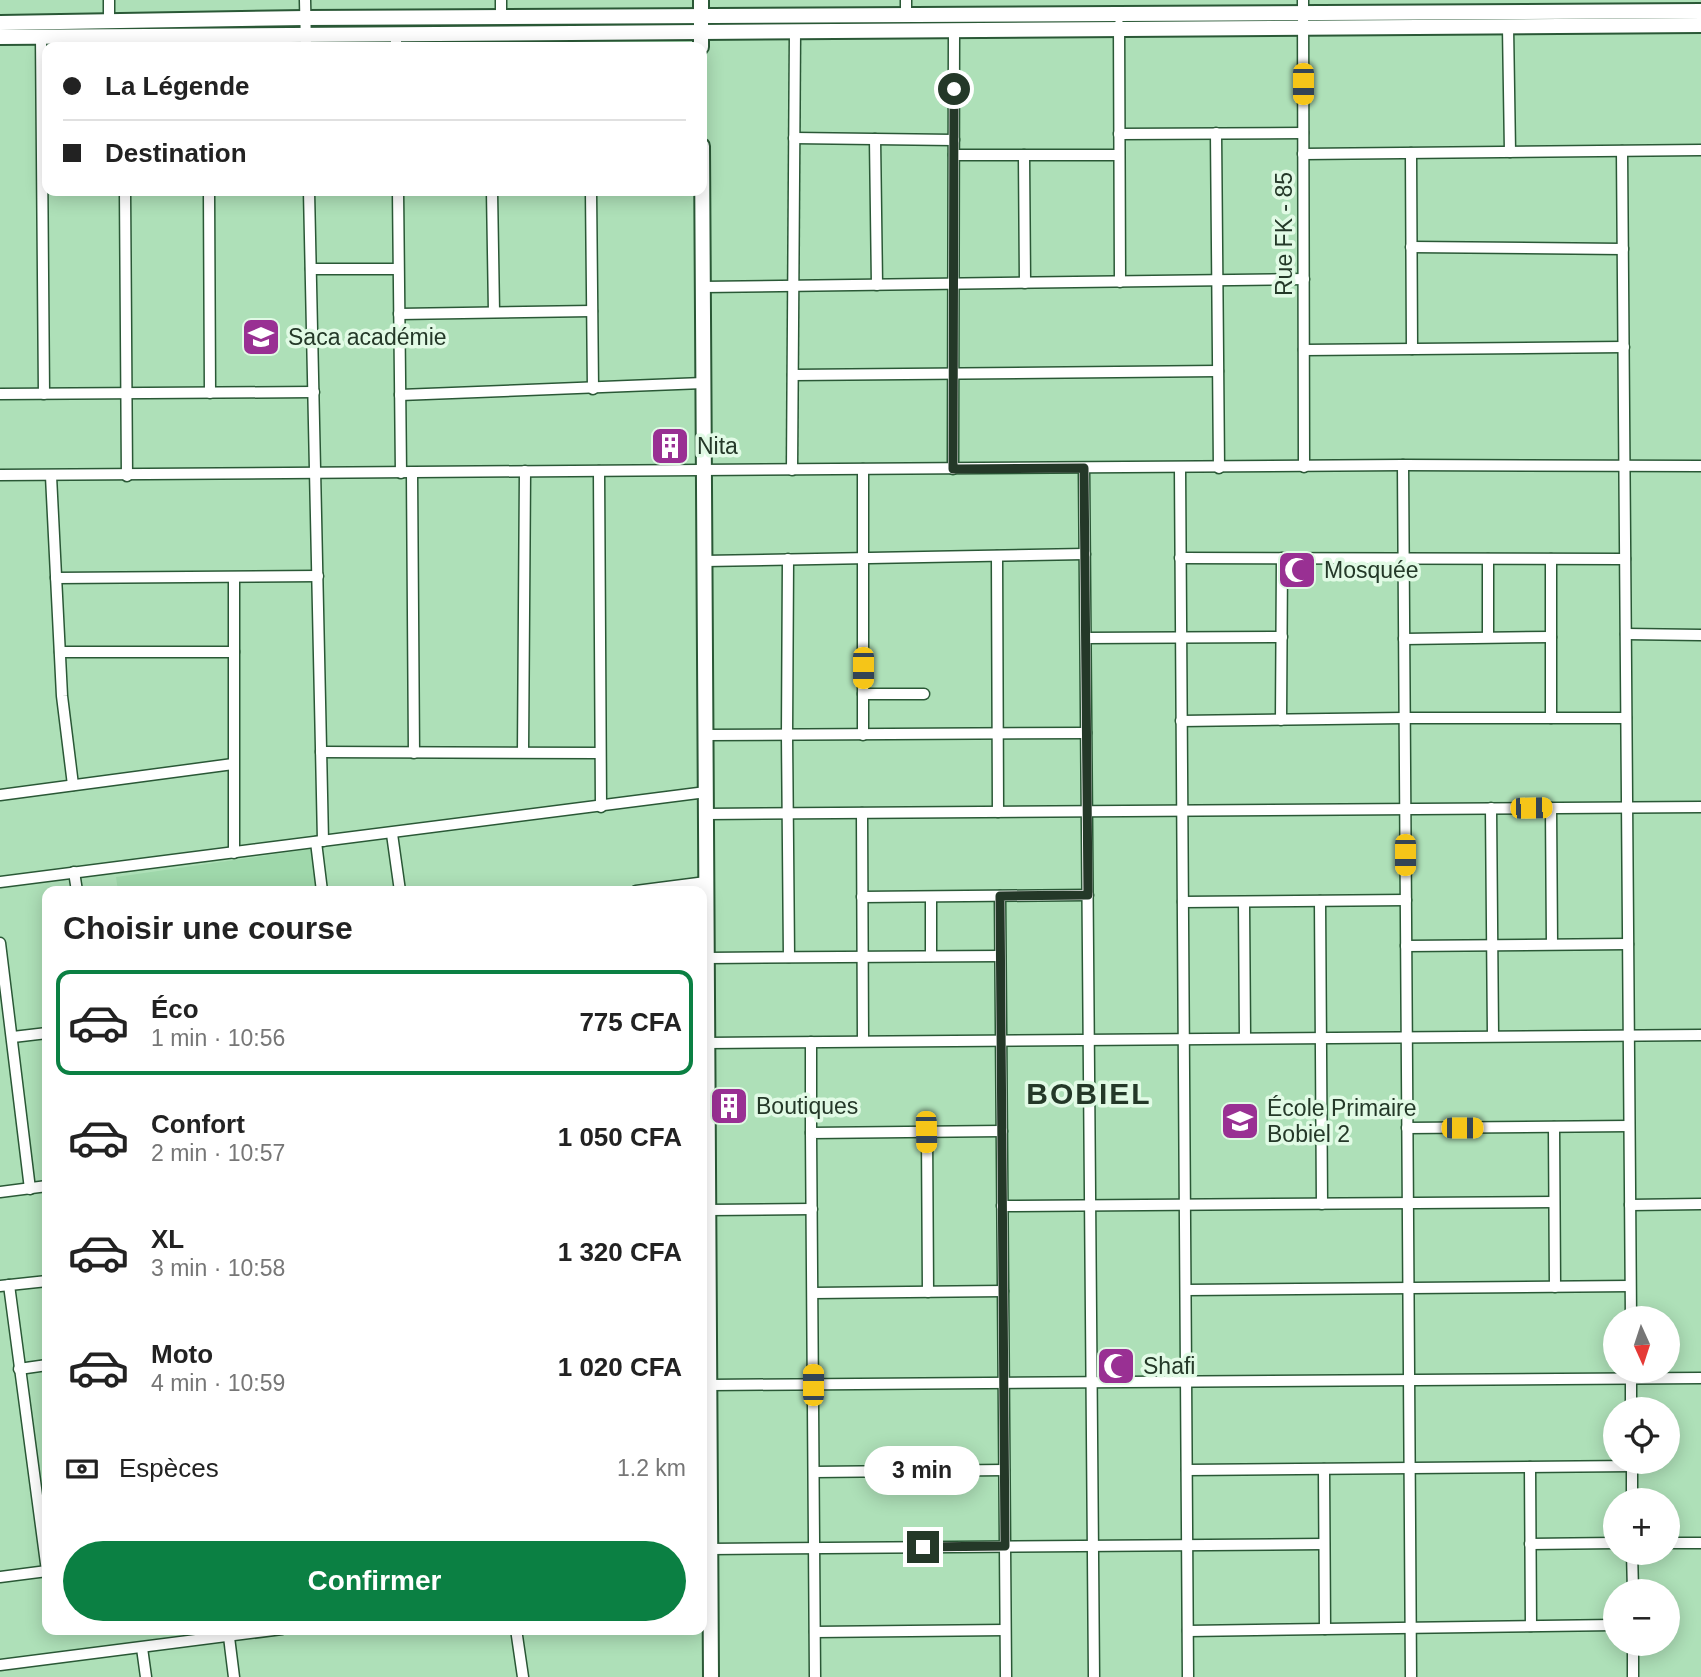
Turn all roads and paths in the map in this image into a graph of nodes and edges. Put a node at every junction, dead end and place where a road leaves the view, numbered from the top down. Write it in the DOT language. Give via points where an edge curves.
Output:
graph roads {
  1 [pos="109,0"];
  2 [pos="305,0"];
  3 [pos="501,0"];
  4 [pos="701,0"];
  5 [pos="906,0"];
  6 [pos="1400,6"];
  7 [pos="1303,7"];
  8 [pos="1110,9"];
  9 [pos="1701,11"];
  10 [pos="906,16"];
  11 [pos="701,17"];
  12 [pos="306,18"];
  13 [pos="501,19"];
  14 [pos="109,21"];
  15 [pos="0,23"];
  16 [pos="1701,25"];
  17 [pos="1508,27"];
  18 [pos="1119,29"];
  19 [pos="1303,29"];
  20 [pos="795,32"];
  21 [pos="954,32"];
  22 [pos="0,37"];
  23 [pos="41,37"];
  24 [pos="701,40"];
  25 [pos="306,41"];
  26 [pos="396,41"];
  27 [pos="42,66"];
  28 [pos="1303,132"];
  29 [pos="1216,133"];
  30 [pos="1119,134"];
  31 [pos="794,138"];
  32 [pos="875,139"];
  33 [pos="954,140"];
  34 [pos="1701,150"];
  35 [pos="1622,151"];
  36 [pos="1510,152"];
  37 [pos="1411,153"];
  38 [pos="1303,154"];
  39 [pos="954,155"];
  40 [pos="1024,155"];
  41 [pos="1119,155"];
  42 [pos="45,196"];
  43 [pos="125,196"];
  44 [pos="209,196"];
  45 [pos="309,196"];
  46 [pos="398,196"];
  47 [pos="492,196"];
  48 [pos="591,196"];
  49 [pos="702,196"];
  50 [pos="1411,247"];
  51 [pos="1623,249"];
  52 [pos="311,269"];
  53 [pos="398,269"];
  54 [pos="1304,279"];
  55 [pos="1217,280"];
  56 [pos="1120,282"];
  57 [pos="1025,283"];
  58 [pos="954,284"];
  59 [pos="877,285"];
  60 [pos="793,286"];
  61 [pos="702,287"];
  62 [pos="592,311"];
  63 [pos="494,312"];
  64 [pos="399,314"];
  65 [pos="1624,347"];
  66 [pos="1412,349"];
  67 [pos="1304,350"];
  68 [pos="1218,371"];
  69 [pos="954,373"];
  70 [pos="793,375"];
  71 [pos="703,383"];
  72 [pos="593,389"];
  73 [pos="314,392"];
  74 [pos="126,393"];
  75 [pos="210,393"];
  76 [pos="0,394"];
  77 [pos="44,394"];
  78 [pos="400,395"];
  79 [pos="1402,465"];
  80 [pos="1701,466"];
  81 [pos="1304,467"];
  82 [pos="1624,467"];
  83 [pos="704,468"];
  84 [pos="1084,468"];
  85 [pos="1180,468"];
  86 [pos="1219,468"];
  87 [pos="863,469"];
  88 [pos="953,469"];
  89 [pos="792,470"];
  90 [pos="526,471"];
  91 [pos="599,471"];
  92 [pos="401,473"];
  93 [pos="412,473"];
  94 [pos="0,475"];
  95 [pos="315,475"];
  96 [pos="51,476"];
  97 [pos="127,476"];
  98 [pos="1085,554"];
  99 [pos="997,556"];
  100 [pos="864,558"];
  101 [pos="1180,558"];
  102 [pos="1282,558"];
  103 [pos="788,559"];
  104 [pos="1403,559"];
  105 [pos="1488,559"];
  106 [pos="1551,559"];
  107 [pos="1625,559"];
  108 [pos="704,561"];
  109 [pos="318,576"];
  110 [pos="56,578"];
  111 [pos="234,578"];
  112 [pos="1626,634"];
  113 [pos="1701,635"];
  114 [pos="1282,636"];
  115 [pos="1551,636"];
  116 [pos="1181,637"];
  117 [pos="1488,637"];
  118 [pos="1086,638"];
  119 [pos="1404,639"];
  120 [pos="60,652"];
  121 [pos="234,652"];
  122 [pos="863,694"];
  123 [pos="924,694"];
  124 [pos="1404,718"];
  125 [pos="1551,718"];
  126 [pos="1626,718"];
  127 [pos="1281,720"];
  128 [pos="1181,721"];
  129 [pos="1086,733"];
  130 [pos="705,735"];
  131 [pos="787,735"];
  132 [pos="863,735"];
  133 [pos="997,735"];
  134 [pos="321,752"];
  135 [pos="523,752"];
  136 [pos="414,753"];
  137 [pos="600,753"];
  138 [pos="233,764"];
  139 [pos="73,785"];
  140 [pos="706,792"];
  141 [pos="0,795"];
  142 [pos="601,807"];
  143 [pos="1627,807"];
  144 [pos="1701,807"];
  145 [pos="1491,808"];
  146 [pos="1551,808"];
  147 [pos="1405,809"];
  148 [pos="1087,811"];
  149 [pos="1182,811"];
  150 [pos="998,812"];
  151 [pos="862,813"];
  152 [pos="706,814"];
  153 [pos="787,814"];
  154 [pos="392,834"];
  155 [pos="320,842"];
  156 [pos="234,853"];
  157 [pos="75,872"];
  158 [pos="0,882"];
  159 [pos="706,882"];
  160 [pos="76,886"];
  161 [pos="322,886"];
  162 [pos="399,886"];
  163 [pos="675,886"];
  164 [pos="706,886"];
  165 [pos="1088,895"];
  166 [pos="1000,896"];
  167 [pos="862,897"];
  168 [pos="930,897"];
  169 [pos="1406,900"];
  170 [pos="1320,901"];
  171 [pos="1183,902"];
  172 [pos="1244,902"];
  173 [pos="0,943"];
  174 [pos="1552,944"];
  175 [pos="1628,944"];
  176 [pos="1492,945"];
  177 [pos="1406,946"];
  178 [pos="931,956"];
  179 [pos="1000,956"];
  180 [pos="789,957"];
  181 [pos="863,957"];
  182 [pos="707,958"];
  183 [pos="2,973"];
  184 [pos="42,1034"];
  185 [pos="1629,1035"];
  186 [pos="1701,1035"];
  187 [pos="1493,1036"];
  188 [pos="13,1037"];
  189 [pos="1407,1037"];
  190 [pos="1245,1038"];
  191 [pos="1321,1038"];
  192 [pos="1184,1039"];
  193 [pos="1001,1040"];
  194 [pos="1089,1040"];
  195 [pos="863,1041"];
  196 [pos="707,1042"];
  197 [pos="811,1042"];
  198 [pos="1629,1126"];
  199 [pos="1554,1127"];
  200 [pos="1407,1128"];
  201 [pos="1002,1131"];
  202 [pos="926,1132"];
  203 [pos="811,1133"];
  204 [pos="707,1176"];
  205 [pos="42,1187"];
  206 [pos="30,1189"];
  207 [pos="0,1192"];
  208 [pos="1554,1202"];
  209 [pos="1408,1203"];
  210 [pos="1322,1204"];
  211 [pos="1701,1204"];
  212 [pos="1185,1205"];
  213 [pos="1630,1205"];
  214 [pos="1002,1206"];
  215 [pos="1090,1206"];
  216 [pos="812,1209"];
  217 [pos="708,1210"];
  218 [pos="707,1242"];
  219 [pos="42,1281"];
  220 [pos="5,1286"];
  221 [pos="1630,1286"];
  222 [pos="1555,1287"];
  223 [pos="1408,1288"];
  224 [pos="1186,1290"];
  225 [pos="1003,1291"];
  226 [pos="928,1292"];
  227 [pos="813,1293"];
  228 [pos="1631,1306"];
  229 [pos="707,1346"];
  230 [pos="42,1366"];
  231 [pos="19,1369"];
  232 [pos="1603,1375"];
  233 [pos="1680,1377"];
  234 [pos="1701,1378"];
  235 [pos="1409,1380"];
  236 [pos="1091,1382"];
  237 [pos="1186,1382"];
  238 [pos="1003,1383"];
  239 [pos="709,1385"];
  240 [pos="813,1385"];
  241 [pos="707,1450"];
  242 [pos="1603,1465"];
  243 [pos="1530,1467"];
  244 [pos="1410,1468"];
  245 [pos="1324,1469"];
  246 [pos="1004,1470"];
  247 [pos="1187,1470"];
  248 [pos="814,1472"];
  249 [pos="42,1494"];
  250 [pos="707,1500"];
  251 [pos="1603,1543"];
  252 [pos="1680,1543"];
  253 [pos="1701,1543"];
  254 [pos="1324,1544"];
  255 [pos="1530,1544"];
  256 [pos="1188,1545"];
  257 [pos="1005,1546"];
  258 [pos="1093,1546"];
  259 [pos="814,1548"];
  260 [pos="710,1549"];
  261 [pos="707,1571"];
  262 [pos="42,1572"];
  263 [pos="0,1577"];
  264 [pos="707,1598"];
  265 [pos="1603,1625"];
  266 [pos="1531,1626"];
  267 [pos="1411,1628"];
  268 [pos="1325,1629"];
  269 [pos="1005,1630"];
  270 [pos="1188,1631"];
  271 [pos="815,1632"];
  272 [pos="238,1635"];
  273 [pos="517,1635"];
  274 [pos="229,1637"];
  275 [pos="142,1648"];
  276 [pos="1633,1656"];
  277 [pos="0,1665"];
  278 [pos="146,1677"];
  279 [pos="234,1677"];
  280 [pos="523,1677"];
  281 [pos="711,1677"];
  282 [pos="816,1677"];
  283 [pos="1006,1677"];
  284 [pos="1094,1677"];
  285 [pos="1188,1677"];
  286 [pos="1411,1677"];
  287 [pos="1633,1677"];
  1 -- 14 [label="street"];
  2 -- 12 [label="street"];
  3 -- 13 [label="street"];
  4 -- 11 [label="main road"];
  5 -- 10 [label="street"];
  6 -- 7 [label="main road"];
  6 -- 9 [label="main road"];
  7 -- 8 [label="main road"];
  7 -- 19 [label="street, Rue FK - 85"];
  8 -- 10 [label="main road"];
  8 -- 18 [label="street"];
  10 -- 11 [label="main road"];
  11 -- 13 [label="main road"];
  11 -- 24 [label="main road"];
  12 -- 13 [label="main road"];
  12 -- 14 [label="main road"];
  12 -- 25 [label="street"];
  14 -- 15 [label="main road"];
  16 -- 17 [label="main road"];
  17 -- 19 [label="main road"];
  17 -- 36 [label="street"];
  18 -- 19 [label="main road"];
  18 -- 21 [label="main road"];
  18 -- 30 [label="street"];
  19 -- 28 [label="street, Rue FK - 85"];
  20 -- 21 [label="main road"];
  20 -- 24 [label="main road"];
  20 -- 31 [label="street"];
  21 -- 33 [label="street"];
  22 -- 23 [label="main road"];
  23 -- 25 [label="main road"];
  23 -- 27 [label="street"];
  24 -- 26 [label="main road"];
  25 -- 26 [label="main road"];
  28 -- 29 [label="street"];
  28 -- 38 [label="street, Rue FK - 85"];
  29 -- 30 [label="street"];
  29 -- 55 [label="street"];
  30 -- 41 [label="street"];
  31 -- 32 [label="street"];
  31 -- 60 [label="street"];
  32 -- 33 [label="street"];
  32 -- 59 [label="street"];
  33 -- 39 [label="street"];
  34 -- 35 [label="street"];
  35 -- 36 [label="street"];
  35 -- 51 [label="street"];
  36 -- 37 [label="street"];
  37 -- 38 [label="street"];
  37 -- 50 [label="street"];
  38 -- 54 [label="street, Rue FK - 85"];
  39 -- 40 [label="street"];
  39 -- 58 [label="street"];
  40 -- 41 [label="street"];
  40 -- 57 [label="street"];
  41 -- 56 [label="street"];
  42 -- 77 [label="street"];
  43 -- 74 [label="street"];
  44 -- 75 [label="street"];
  45 -- 52 [label="street"];
  46 -- 53 [label="street"];
  47 -- 63 [label="street"];
  48 -- 62 [label="street"];
  49 -- 61 [label="main road"];
  50 -- 51 [label="street"];
  50 -- 66 [label="street"];
  51 -- 65 [label="street"];
  52 -- 53 [label="street"];
  52 -- 73 [label="street"];
  53 -- 64 [label="street"];
  54 -- 55 [label="street"];
  54 -- 67 [label="street, Rue FK - 85"];
  55 -- 56 [label="street"];
  55 -- 68 [label="street"];
  56 -- 57 [label="street"];
  57 -- 58 [label="street"];
  58 -- 59 [label="street"];
  58 -- 69 [label="street"];
  59 -- 60 [label="street"];
  60 -- 61 [label="street"];
  60 -- 70 [label="street"];
  61 -- 71 [label="main road"];
  62 -- 63 [label="street"];
  62 -- 72 [label="street"];
  63 -- 64 [label="street"];
  64 -- 78 [label="street"];
  65 -- 66 [label="street"];
  65 -- 82 [label="street"];
  66 -- 67 [label="street"];
  67 -- 81 [label="street, Rue FK - 85"];
  68 -- 69 [label="street"];
  68 -- 86 [label="street"];
  69 -- 70 [label="street"];
  69 -- 88 [label="street"];
  70 -- 89 [label="street"];
  71 -- 72 [label="street"];
  71 -- 83 [label="main road"];
  72 -- 78 [label="street"];
  73 -- 75 [label="street"];
  73 -- 95 [label="street"];
  74 -- 75 [label="street"];
  74 -- 77 [label="street"];
  74 -- 97 [label="street"];
  76 -- 77 [label="street"];
  78 -- 92 [label="street"];
  79 -- 81 [label="street"];
  79 -- 82 [label="street"];
  79 -- 104 [label="street"];
  80 -- 82 [label="street"];
  81 -- 86 [label="street"];
  82 -- 107 [label="street"];
  83 -- 89 [label="street"];
  83 -- 91 [label="street"];
  83 -- 108 [label="main road"];
  84 -- 85 [label="street"];
  84 -- 88 [label="street"];
  84 -- 98 [label="street"];
  85 -- 86 [label="street"];
  85 -- 101 [label="street"];
  87 -- 88 [label="street"];
  87 -- 89 [label="street"];
  87 -- 100 [label="street"];
  90 -- 91 [label="street"];
  90 -- 93 [label="street"];
  90 -- 135 [label="street"];
  91 -- 137 [label="street"];
  92 -- 93 [label="street"];
  92 -- 95 [label="street"];
  93 -- 136 [label="street"];
  94 -- 96 [label="street"];
  95 -- 97 [label="street"];
  95 -- 109 [label="street"];
  96 -- 97 [label="street"];
  96 -- 110 [label="street"];
  98 -- 99 [label="street"];
  98 -- 118 [label="street"];
  99 -- 100 [label="street"];
  99 -- 133 [label="street"];
  100 -- 103 [label="street"];
  100 -- 122 [label="street"];
  101 -- 102 [label="street"];
  101 -- 116 [label="street"];
  102 -- 104 [label="street"];
  102 -- 114 [label="street"];
  103 -- 108 [label="street"];
  103 -- 131 [label="street"];
  104 -- 105 [label="street"];
  104 -- 119 [label="street"];
  105 -- 106 [label="street"];
  105 -- 117 [label="street"];
  106 -- 107 [label="street"];
  106 -- 115 [label="street"];
  107 -- 112 [label="street"];
  108 -- 130 [label="main road"];
  109 -- 111 [label="street"];
  109 -- 134 [label="street"];
  110 -- 111 [label="street"];
  110 -- 120 [label="street"];
  111 -- 121 [label="street"];
  112 -- 113 [label="street"];
  112 -- 126 [label="street"];
  114 -- 116 [label="street"];
  114 -- 127 [label="street"];
  115 -- 117 [label="street"];
  115 -- 125 [label="street"];
  116 -- 118 [label="street"];
  116 -- 128 [label="street"];
  117 -- 119 [label="street"];
  118 -- 129 [label="street"];
  119 -- 124 [label="street"];
  120 -- 121 [label="street"];
  120 -- 139 [label="street"];
  121 -- 138 [label="street"];
  122 -- 123 [label="street"];
  122 -- 132 [label="street"];
  124 -- 125 [label="street"];
  124 -- 127 [label="street"];
  124 -- 147 [label="street"];
  125 -- 126 [label="street"];
  126 -- 143 [label="street"];
  127 -- 128 [label="street"];
  128 -- 149 [label="street"];
  129 -- 133 [label="street"];
  129 -- 148 [label="street"];
  130 -- 131 [label="street"];
  130 -- 140 [label="main road"];
  131 -- 132 [label="street"];
  131 -- 153 [label="street"];
  132 -- 133 [label="street"];
  133 -- 150 [label="street"];
  134 -- 136 [label="street"];
  134 -- 155 [label="street"];
  135 -- 136 [label="street"];
  135 -- 137 [label="street"];
  137 -- 142 [label="street"];
  138 -- 139 [label="street"];
  138 -- 156 [label="street"];
  139 -- 141 [label="street"];
  140 -- 142 [label="street"];
  140 -- 152 [label="main road"];
  142 -- 154 [label="street"];
  143 -- 144 [label="street"];
  143 -- 146 [label="street"];
  143 -- 175 [label="street"];
  145 -- 146 [label="street"];
  145 -- 147 [label="street"];
  145 -- 176 [label="street"];
  146 -- 174 [label="street"];
  147 -- 149 [label="street"];
  147 -- 169 [label="street"];
  148 -- 149 [label="street"];
  148 -- 150 [label="street"];
  148 -- 165 [label="street"];
  149 -- 171 [label="street"];
  150 -- 151 [label="street"];
  151 -- 153 [label="street"];
  151 -- 167 [label="street"];
  152 -- 153 [label="street"];
  152 -- 159 [label="main road"];
  153 -- 180 [label="street"];
  154 -- 155 [label="street"];
  154 -- 162 [label="street"];
  155 -- 156 [label="street"];
  155 -- 161 [label="street"];
  156 -- 157 [label="street"];
  157 -- 158 [label="street"];
  157 -- 160 [label="street"];
  159 -- 163 [label="street"];
  159 -- 164 [label="main road"];
  165 -- 166 [label="street"];
  165 -- 194 [label="street"];
  166 -- 168 [label="street"];
  166 -- 179 [label="street"];
  167 -- 168 [label="street"];
  167 -- 181 [label="street"];
  168 -- 178 [label="street"];
  169 -- 170 [label="street"];
  169 -- 177 [label="street"];
  170 -- 172 [label="street"];
  170 -- 191 [label="street"];
  171 -- 172 [label="street"];
  171 -- 192 [label="street"];
  172 -- 190 [label="street"];
  173 -- 183 [label="street"];
  174 -- 175 [label="street"];
  174 -- 176 [label="street"];
  175 -- 185 [label="street"];
  176 -- 177 [label="street"];
  176 -- 187 [label="street"];
  177 -- 189 [label="street"];
  178 -- 179 [label="street"];
  178 -- 181 [label="street"];
  179 -- 193 [label="street"];
  180 -- 181 [label="street"];
  180 -- 182 [label="street"];
  181 -- 195 [label="street"];
  182 -- 196 [label="main road"];
  183 -- 188 [label="street"];
  184 -- 188 [label="street"];
  185 -- 186 [label="street"];
  185 -- 187 [label="street"];
  185 -- 198 [label="street"];
  187 -- 189 [label="street"];
  188 -- 206 [label="street"];
  189 -- 191 [label="street"];
  189 -- 200 [label="street"];
  190 -- 191 [label="street"];
  190 -- 192 [label="street"];
  191 -- 210 [label="street"];
  192 -- 194 [label="street"];
  192 -- 212 [label="street"];
  193 -- 194 [label="street"];
  193 -- 195 [label="street"];
  193 -- 201 [label="street"];
  194 -- 215 [label="street"];
  195 -- 197 [label="street"];
  196 -- 197 [label="street"];
  197 -- 203 [label="street"];
  198 -- 199 [label="street"];
  198 -- 213 [label="street"];
  199 -- 200 [label="street"];
  199 -- 208 [label="street"];
  200 -- 209 [label="street"];
  201 -- 202 [label="street"];
  201 -- 214 [label="street"];
  202 -- 203 [label="street"];
  202 -- 226 [label="street"];
  203 -- 216 [label="street"];
  204 -- 217 [label="main road"];
  205 -- 206 [label="street"];
  206 -- 207 [label="street"];
  208 -- 209 [label="street"];
  208 -- 222 [label="street"];
  209 -- 210 [label="street"];
  209 -- 223 [label="street"];
  210 -- 212 [label="street"];
  211 -- 213 [label="street"];
  212 -- 215 [label="street"];
  212 -- 224 [label="street"];
  213 -- 221 [label="street"];
  214 -- 215 [label="street"];
  214 -- 225 [label="street"];
  215 -- 236 [label="street"];
  216 -- 217 [label="street"];
  216 -- 227 [label="street"];
  217 -- 218 [label="main road"];
  219 -- 220 [label="street"];
  220 -- 231 [label="street"];
  221 -- 222 [label="street"];
  221 -- 228 [label="street"];
  222 -- 223 [label="street"];
  223 -- 224 [label="street"];
  223 -- 235 [label="street"];
  224 -- 237 [label="street"];
  225 -- 226 [label="street"];
  225 -- 238 [label="street"];
  226 -- 227 [label="street"];
  227 -- 240 [label="street"];
  229 -- 239 [label="main road"];
  230 -- 231 [label="street"];
  231 -- 249 [label="street"];
  232 -- 235 [label="street"];
  233 -- 234 [label="street"];
  235 -- 237 [label="street"];
  235 -- 244 [label="street"];
  236 -- 237 [label="street"];
  236 -- 238 [label="street"];
  236 -- 258 [label="street"];
  237 -- 247 [label="street"];
  238 -- 240 [label="street"];
  238 -- 246 [label="street"];
  239 -- 240 [label="street"];
  239 -- 241 [label="main road"];
  240 -- 248 [label="street"];
  242 -- 243 [label="street"];
  243 -- 244 [label="street"];
  243 -- 255 [label="street"];
  244 -- 245 [label="street"];
  244 -- 267 [label="street"];
  245 -- 247 [label="street"];
  245 -- 254 [label="street"];
  246 -- 248 [label="street"];
  246 -- 257 [label="street"];
  247 -- 256 [label="street"];
  248 -- 259 [label="street"];
  250 -- 260 [label="main road"];
  251 -- 255 [label="street"];
  252 -- 253 [label="street"];
  254 -- 256 [label="street"];
  254 -- 268 [label="street"];
  255 -- 266 [label="street"];
  256 -- 258 [label="street"];
  256 -- 270 [label="street"];
  257 -- 258 [label="street"];
  257 -- 259 [label="street"];
  257 -- 269 [label="street"];
  258 -- 284 [label="street"];
  259 -- 260 [label="street"];
  259 -- 271 [label="street"];
  260 -- 261 [label="main road"];
  262 -- 263 [label="street"];
  264 -- 281 [label="main road"];
  265 -- 266 [label="street"];
  266 -- 267 [label="street"];
  267 -- 268 [label="street"];
  267 -- 286 [label="street"];
  268 -- 270 [label="street"];
  269 -- 271 [label="street"];
  269 -- 283 [label="street"];
  270 -- 285 [label="street"];
  271 -- 282 [label="street"];
  272 -- 274 [label="street"];
  273 -- 280 [label="street"];
  274 -- 275 [label="street"];
  274 -- 279 [label="street"];
  275 -- 277 [label="street"];
  275 -- 278 [label="street"];
  276 -- 287 [label="street"];
}
